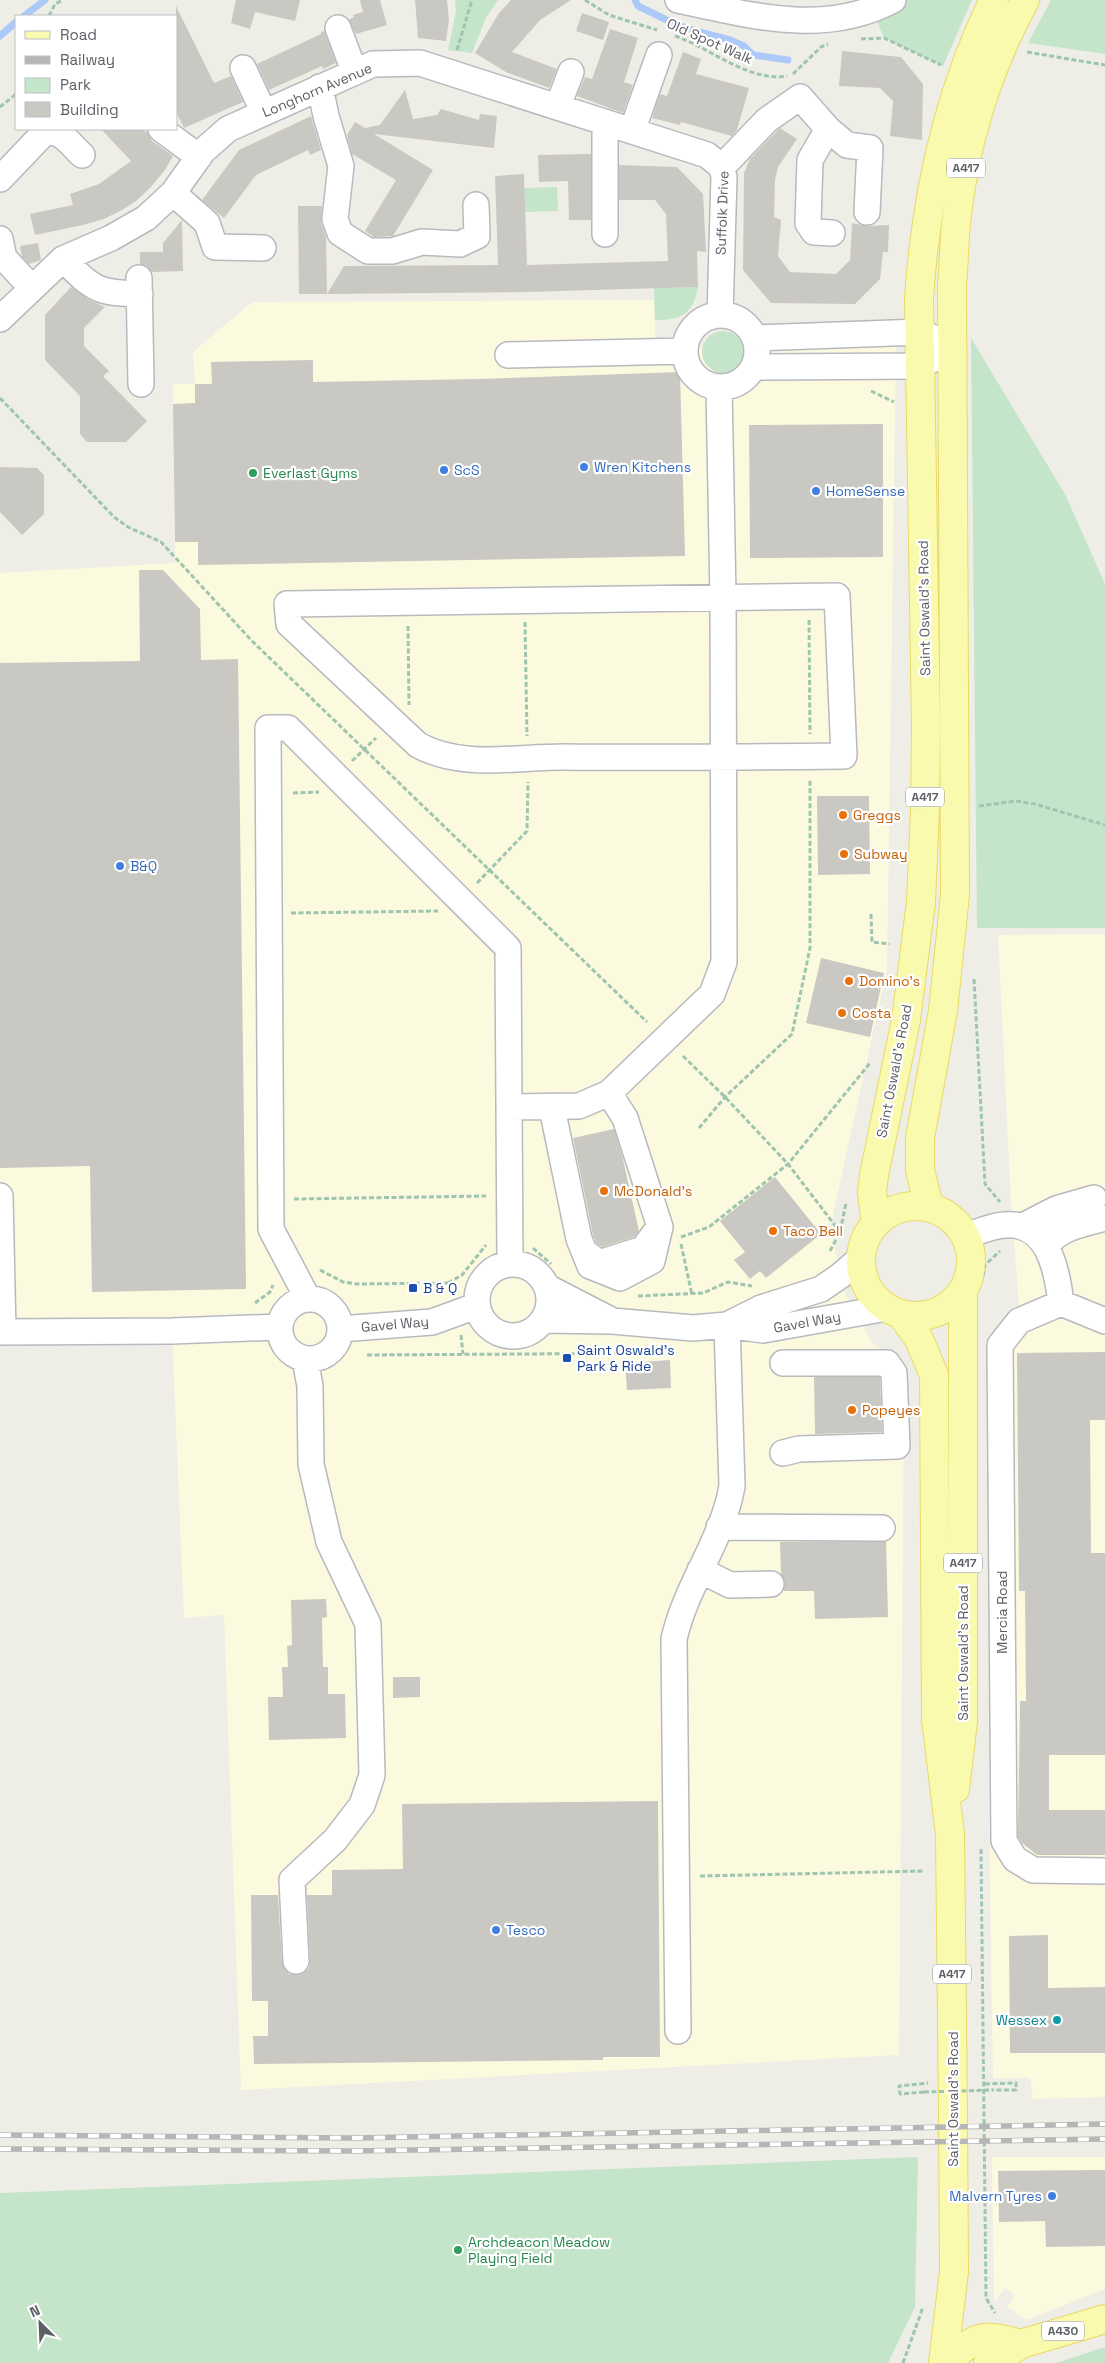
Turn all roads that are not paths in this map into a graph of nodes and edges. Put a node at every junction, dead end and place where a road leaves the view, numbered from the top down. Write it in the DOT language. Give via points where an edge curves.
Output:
graph roads {
  1 [pos="678,0"];
  2 [pos="892,0"];
  3 [pos="994,0"];
  4 [pos="1025,0"];
  5 [pos="338,28"];
  6 [pos="659,56"];
  7 [pos="243,68"];
  8 [pos="354,71"];
  9 [pos="571,72"];
  10 [pos="320,87"];
  11 [pos="558,106"];
  12 [pos="264,113"];
  13 [pos="606,122"];
  14 [pos="828,129"];
  15 [pos="162,130"];
  16 [pos="632,131"];
  17 [pos="82,155"];
  18 [pos="199,157"];
  19 [pos="722,167"];
  20 [pos="0,178"];
  21 [pos="173,193"];
  22 [pos="476,205"];
  23 [pos="867,212"];
  24 [pos="604,234"];
  25 [pos="832,234"];
  26 [pos="0,239"];
  27 [pos="263,248"];
  28 [pos="63,258"];
  29 [pos="31,287"];
  30 [pos="720,315"];
  31 [pos="0,319"];
  32 [pos="920,332"];
  33 [pos="754,338"];
  34 [pos="953,347"];
  35 [pos="685,351"];
  36 [pos="508,355"];
  37 [pos="754,366"];
  38 [pos="920,366"];
  39 [pos="141,384"];
  40 [pos="719,388"];
  41 [pos="722,597"];
  42 [pos="723,757"];
  43 [pos="609,1093"];
  44 [pos="510,1107"];
  45 [pos="552,1108"];
  46 [pos="0,1196"];
  47 [pos="929,1207"];
  48 [pos="1099,1208"];
  49 [pos="876,1224"];
  50 [pos="1024,1226"];
  51 [pos="966,1236"];
  52 [pos="1046,1246"];
  53 [pos="861,1258"];
  54 [pos="510,1263"];
  55 [pos="546,1287"];
  56 [pos="963,1290"];
  57 [pos="308,1298"];
  58 [pos="1061,1303"];
  59 [pos="467,1309"];
  60 [pos="894,1311"];
  61 [pos="543,1320"];
  62 [pos="612,1320"];
  63 [pos="1105,1321"];
  64 [pos="727,1325"];
  65 [pos="279,1327"];
  66 [pos="340,1329"];
  67 [pos="1,1332"];
  68 [pos="305,1359"];
  69 [pos="783,1363"];
  70 [pos="783,1453"];
  71 [pos="719,1527"];
  72 [pos="882,1528"];
  73 [pos="700,1570"];
  74 [pos="771,1584"];
  75 [pos="950,1834"];
  76 [pos="1105,1870"];
  77 [pos="296,1962"];
  78 [pos="678,2032"];
  79 [pos="1105,2319"];
  80 [pos="1021,2344"];
  81 [pos="945,2363"];
  82 [pos="988,2363"];
  1 -- 2 [label="street" via="770,20 839,20 873,11"];
  3 -- 32 [label="main road, Saint Oswald's Road / A417" via="962,73 934,174 922,262"];
  4 -- 34 [label="main road, Saint Oswald's Road / A417" via="988,81 969,148 956,222 952,284"];
  5 -- 8 [label="street"];
  6 -- 16 [label="street"];
  7 -- 12 [label="street"];
  8 -- 10 [label="street, Longhorn Avenue"];
  8 -- 11 [label="street, Longhorn Avenue" via="374,64 420,62"];
  9 -- 11 [label="street"];
  10 -- 12 [label="street, Longhorn Avenue"];
  10 -- 22 [label="street" via="341,166 335,219 340,233 368,251 392,251 422,242 460,244 477,236"];
  11 -- 13 [label="street, Longhorn Avenue"];
  12 -- 18 [label="street, Longhorn Avenue" via="228,129"];
  13 -- 16 [label="street, Longhorn Avenue"];
  13 -- 24 [label="street"];
  14 -- 19 [label="street, Suffolk Drive" via="800,97 767,120"];
  14 -- 23 [label="street" via="847,145 870,148"];
  14 -- 25 [label="street" via="810,160 808,223 814,232"];
  15 -- 18 [label="street"];
  16 -- 19 [label="street, Longhorn Avenue" via="706,155"];
  17 -- 20 [label="street" via="61,134 48,131"];
  18 -- 21 [label="street, Longhorn Avenue"];
  19 -- 30 [label="street, Suffolk Drive"];
  21 -- 27 [label="street" via="207,222 215,247"];
  21 -- 28 [label="street, Longhorn Avenue" via="146,218 111,238"];
  26 -- 29 [label="street" via="4,258"];
  28 -- 29 [label="street, Longhorn Avenue"];
  28 -- 39 [label="street" via="84,280 104,292 140,286"];
  29 -- 31 [label="street, Longhorn Avenue"];
  30 -- 33 [label="street" via="741,321"];
  30 -- 35 [label="street" via="709,317 695,326 686,340"];
  32 -- 33 [label="street"];
  32 -- 34 [label="street"];
  32 -- 38 [label="main road, Saint Oswald's Road / A417"];
  33 -- 37 [label="street" via="757,348"];
  34 -- 38 [label="street"];
  34 -- 47 [label="main road, Saint Oswald's Road / A417" via="954,894 942,1011 920,1138 920,1170"];
  35 -- 36 [label="street"];
  35 -- 40 [label="street" via="686,362 698,380"];
  37 -- 38 [label="street"];
  37 -- 40 [label="street" via="739,382"];
  38 -- 49 [label="main road, Saint Oswald's Road / A417" via="926,727 921,893 906,1020 874,1175 872,1193"];
  40 -- 41 [label="street"];
  41 -- 42 [label="street"];
  41 -- 42 [label="street" via="837,596 844,756"];
  41 -- 42 [label="street" via="287,604 289,624 418,745 433,754 450,758 528,759"];
  42 -- 43 [label="street" via="724,962 712,994"];
  43 -- 45 [label="street" via="579,1106"];
  43 -- 45 [label="street" via="625,1118 660,1227 643,1249 599,1263 584,1251 579,1239"];
  44 -- 45 [label="street"];
  44 -- 54 [label="street"];
  44 -- 57 [label="street" via="508,948 288,728 268,728 271,1228"];
  46 -- 67 [label="street"];
  47 -- 49 [label="main road, A417" via="895,1210"];
  47 -- 51 [label="main road, A417" via="945,1214"];
  48 -- 50 [label="street" via="1056,1209"];
  48 -- 52 [label="street" via="1054,1234"];
  49 -- 53 [label="main road, A417" via="867,1236"];
  50 -- 51 [label="street" via="1003,1225"];
  50 -- 52 [label="street"];
  51 -- 56 [label="main road, A417" via="972,1255 970,1275"];
  52 -- 58 [label="street" via="1058,1274"];
  53 -- 60 [label="main road, A417" via="866,1284 878,1301"];
  53 -- 64 [label="street" via="821,1290 761,1308"];
  54 -- 55 [label="street" via="536,1271"];
  54 -- 59 [label="street" via="489,1272"];
  55 -- 61 [label="street" via="548,1308"];
  55 -- 62 [label="street"];
  56 -- 60 [label="main road, A417" via="952,1304 933,1314 919,1316"];
  56 -- 75 [label="main road, Saint Oswald's Road / A417" via="963,1721"];
  57 -- 65 [label="street" via="288,1308"];
  57 -- 66 [label="street" via="328,1304 336,1312"];
  58 -- 63 [label="street"];
  58 -- 76 [label="street, Mercia Road" via="1019,1321 1000,1345 1004,1841 1015,1859 1033,1870"];
  59 -- 61 [label="street" via="500,1335 522,1336"];
  59 -- 66 [label="street, Gavel Way" via="432,1322"];
  60 -- 64 [label="street, Gavel Way" via="763,1330"];
  60 -- 75 [label="main road, Saint Oswald's Road / A417" via="919,1338 934,1375 936,1719"];
  61 -- 62 [label="street"];
  62 -- 64 [label="street" via="693,1328"];
  64 -- 71 [label="street" via="732,1486 730,1501"];
  65 -- 67 [label="street"];
  65 -- 68 [label="street" via="281,1340 287,1349"];
  66 -- 68 [label="street" via="337,1343 331,1351 316,1359"];
  68 -- 77 [label="street" via="310,1386 311,1464 329,1542 368,1624 372,1775 362,1805 336,1840 292,1880"];
  69 -- 70 [label="street" via="887,1363 894,1373 898,1446 799,1449"];
  71 -- 72 [label="street"];
  71 -- 73 [label="street"];
  73 -- 74 [label="street" via="730,1584"];
  73 -- 78 [label="street" via="679,1618 674,1639"];
  75 -- 81 [label="main road, Saint Oswald's Road / A417" via="954,2272"];
  79 -- 80 [label="main road, A430"];
  80 -- 81 [label="main road" via="992,2336 968,2342"];
  80 -- 82 [label="main road, A430"];
}
